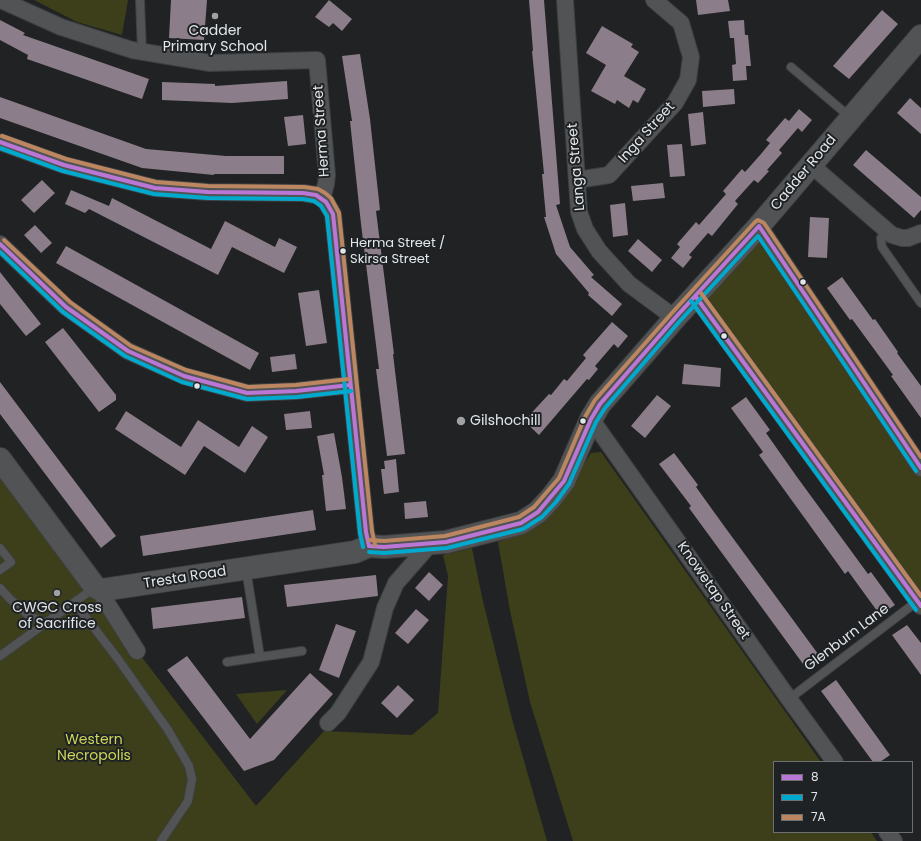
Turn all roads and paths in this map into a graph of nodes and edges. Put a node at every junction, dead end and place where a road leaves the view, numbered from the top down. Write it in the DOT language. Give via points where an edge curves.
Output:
graph roads {
  1 [pos="1,0"];
  2 [pos="140,0"];
  3 [pos="565,0"];
  4 [pos="654,0"];
  5 [pos="921,36"];
  6 [pos="142,51"];
  7 [pos="792,67"];
  8 [pos="851,118"];
  9 [pos="0,142"];
  10 [pos="811,165"];
  11 [pos="577,180"];
  12 [pos="322,198"];
  13 [pos="760,226"];
  14 [pos="886,231"];
  15 [pos="921,233"];
  16 [pos="0,244"];
  17 [pos="696,296"];
  18 [pos="921,303"];
  19 [pos="675,318"];
  20 [pos="350,385"];
  21 [pos="591,419"];
  22 [pos="0,459"];
  23 [pos="921,468"];
  24 [pos="439,542"];
  25 [pos="369,546"];
  26 [pos="0,548"];
  27 [pos="246,568"];
  28 [pos="0,570"];
  29 [pos="0,588"];
  30 [pos="97,588"];
  31 [pos="920,602"];
  32 [pos="76,603"];
  33 [pos="45,623"];
  34 [pos="137,651"];
  35 [pos="302,651"];
  36 [pos="0,656"];
  37 [pos="260,657"];
  38 [pos="227,662"];
  39 [pos="789,699"];
  40 [pos="328,723"];
  41 [pos="834,761"];
  42 [pos="888,833"];
  43 [pos="161,841"];
  44 [pos="894,841"];
  1 -- 6 [label="street, Herma Street" via="61,27"];
  2 -- 6 [label="lane"];
  3 -- 11 [label="street, Langa Street"];
  4 -- 11 [label="street, Inga Street" via="680,23 691,57 688,80 675,103 609,175"];
  5 -- 8 [label="street, Cadder Road"];
  6 -- 12 [label="street, Herma Street" via="210,63 317,60 327,175"];
  7 -- 8 [label="lane"];
  8 -- 10 [label="street, Cadder Road"];
  9 -- 12 [label="street" via="64,165 155,188 303,194"];
  10 -- 13 [label="street, Cadder Road"];
  10 -- 14 [label="street"];
  11 -- 19 [label="street, Langa Street" via="579,212 585,229 599,251 629,284"];
  12 -- 20 [label="street, Herma Street" via="333,214"];
  13 -- 17 [label="street, Cadder Road"];
  13 -- 23 [label="street"];
  14 -- 15 [label="street" via="902,238"];
  14 -- 18 [label="lane" via="881,238 882,247"];
  16 -- 20 [label="street" via="66,307 128,351 184,376 247,393"];
  17 -- 19 [label="street, Cadder Road"];
  17 -- 31 [label="street"];
  19 -- 21 [label="street, Cadder Road" via="600,404"];
  20 -- 25 [label="street, Herma Street"];
  21 -- 24 [label="street, Cadder Road" via="564,480 538,512 521,523"];
  21 -- 39 [label="street, Knowetap Street"];
  22 -- 30 [label="street"];
  24 -- 25 [label="street, Tresta Road"];
  24 -- 40 [label="street" via="396,583 385,608 371,662 338,713"];
  25 -- 27 [label="street, Tresta Road" via="355,552"];
  26 -- 28 [label="lane" via="11,562"];
  27 -- 30 [label="street, Tresta Road" via="110,589"];
  27 -- 37 [label="lane"];
  29 -- 33 [label="lane" via="30,616"];
  30 -- 32 [label="lane"];
  30 -- 34 [label="street"];
  31 -- 39 [label="lane, Glenburn Lane"];
  32 -- 33 [label="lane"];
  32 -- 43 [label="lane" via="168,730 188,766 192,779 188,801"];
  33 -- 36 [label="lane"];
  35 -- 37 [label="lane"];
  37 -- 38 [label="lane"];
  39 -- 41 [label="street, Knowetap Street"];
  42 -- 44 [label="street"];
}
